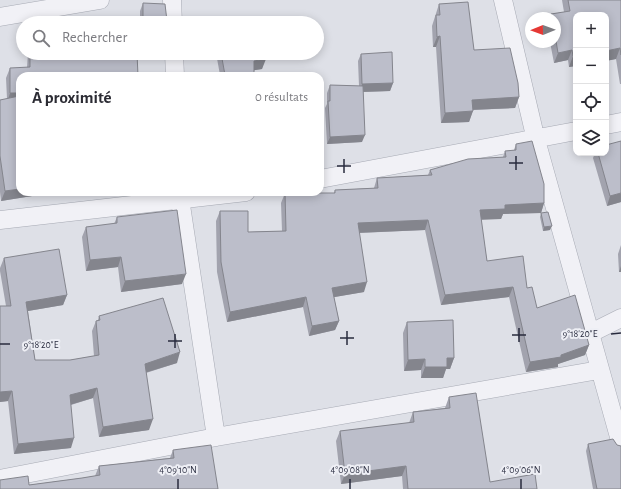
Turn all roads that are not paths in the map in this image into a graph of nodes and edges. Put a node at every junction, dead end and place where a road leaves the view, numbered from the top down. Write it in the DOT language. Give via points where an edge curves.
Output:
graph roads {
  1 [pos="100,0"];
  2 [pos="172,0"];
  3 [pos="503,0"];
  4 [pos="173,16"];
  5 [pos="0,17"];
  6 [pos="174,60"];
  7 [pos="175,72"];
  8 [pos="621,122"];
  9 [pos="609,124"];
  10 [pos="573,132"];
  11 [pos="536,140"];
  12 [pos="324,178"];
  13 [pos="179,196"];
  14 [pos="0,220"];
  15 [pos="621,318"];
  16 [pos="589,334"];
  17 [pos="599,370"];
  18 [pos="216,437"];
  19 [pos="621,444"];
  20 [pos="0,479"];
  1 -- 5 [label="street"];
  2 -- 4 [label="street"];
  3 -- 11 [label="street"];
  6 -- 7 [label="street"];
  8 -- 9 [label="street"];
  10 -- 11 [label="street"];
  11 -- 12 [label="street"];
  11 -- 16 [label="street"];
  13 -- 14 [label="street"];
  13 -- 18 [label="street"];
  15 -- 16 [label="street"];
  16 -- 17 [label="street"];
  17 -- 18 [label="street"];
  17 -- 19 [label="street"];
  18 -- 20 [label="street"];
}
